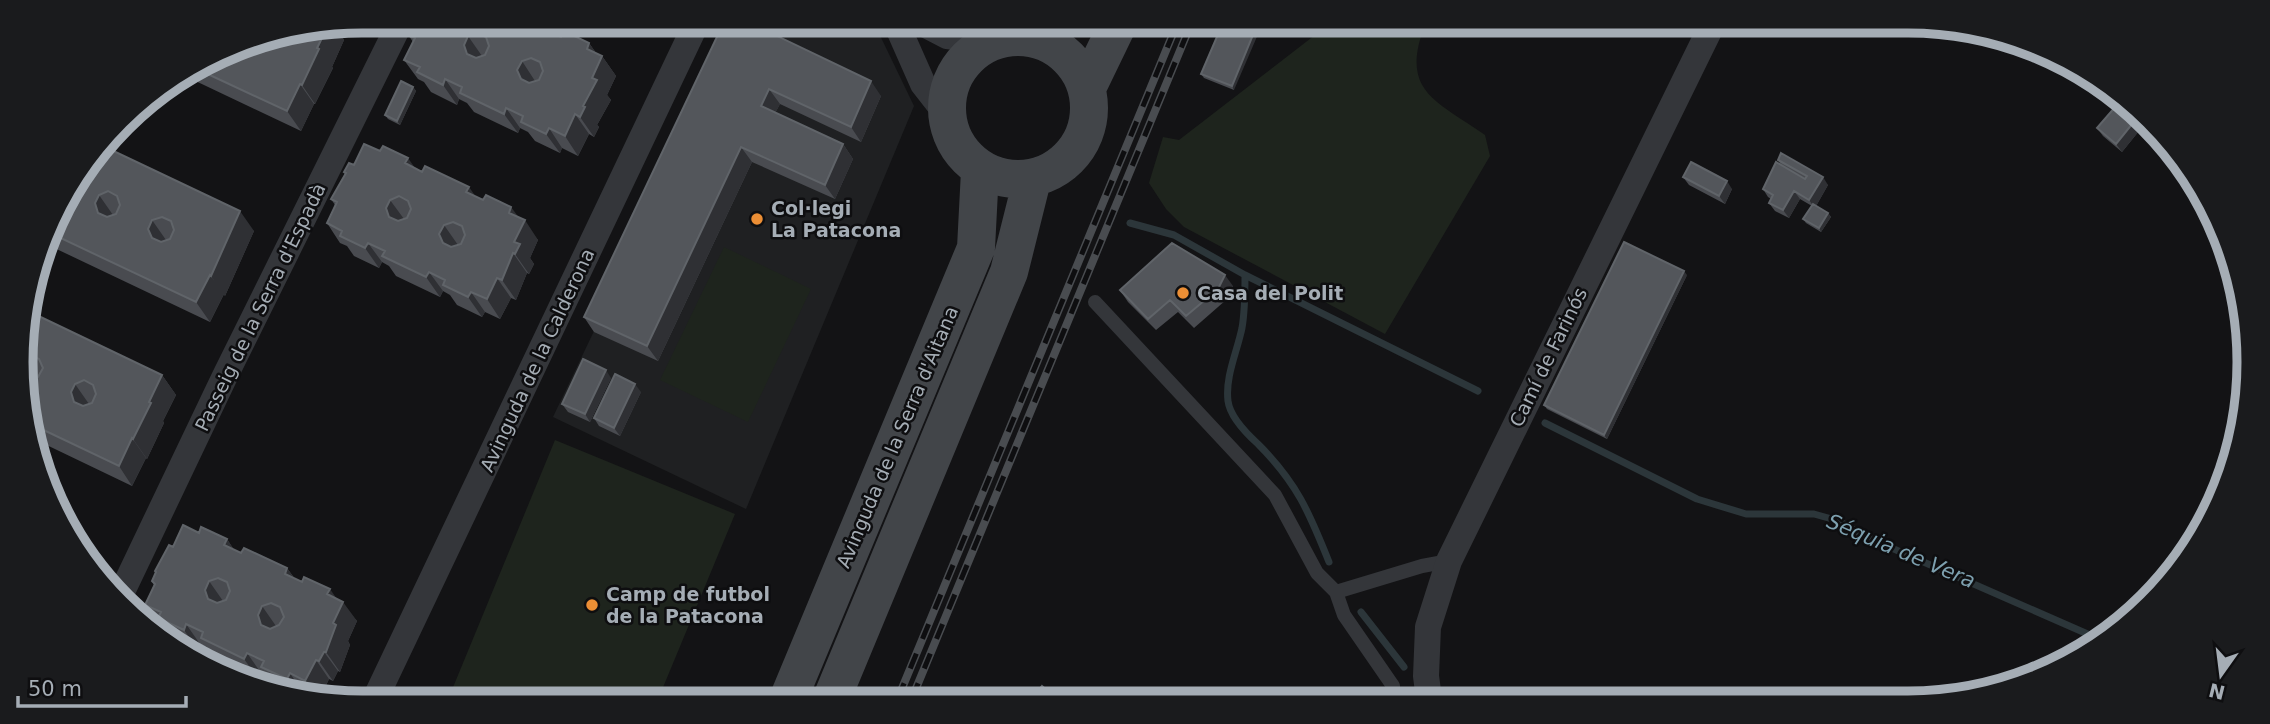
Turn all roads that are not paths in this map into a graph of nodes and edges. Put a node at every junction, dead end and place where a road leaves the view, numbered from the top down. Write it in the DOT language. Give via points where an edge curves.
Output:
graph roads {
  1 [pos="395,33"];
  2 [pos="692,33"];
  3 [pos="900,33"];
  4 [pos="941,33"];
  5 [pos="1020,33"];
  6 [pos="1037,33"];
  7 [pos="1114,33"];
  8 [pos="1708,33"];
  9 [pos="989,41"];
  10 [pos="1088,86"];
  11 [pos="948,116"];
  12 [pos="980,171"];
  13 [pos="1032,180"];
  14 [pos="1096,302"];
  15 [pos="1449,561"];
  16 [pos="124,588"];
  17 [pos="1336,592"];
  18 [pos="1393,686"];
  19 [pos="378,691"];
  20 [pos="791,691"];
  21 [pos="835,691"];
  22 [pos="1428,691"];
  1 -- 16 [label="street, Passeig de la Serra d'Espadà"];
  2 -- 19 [label="street, Avinguda de la Calderona"];
  3 -- 11 [label="street" via="923,84"];
  4 -- 9 [label="street"];
  5 -- 9 [label="main road"];
  6 -- 10 [label="main road" via="1065,52"];
  7 -- 10 [label="main road"];
  8 -- 15 [label="street, Camí de Farinós"];
  9 -- 11 [label="main road" via="957,76"];
  10 -- 13 [label="main road" via="1089,109 1082,134 1053,169"];
  11 -- 12 [label="main road" via="960,150"];
  12 -- 13 [label="main road" via="996,178"];
  12 -- 20 [label="main road, Avinguda de la Serra d'Aitana" via="976,248"];
  13 -- 21 [label="main road, Avinguda de la Serra d'Aitana" via="1009,272"];
  14 -- 17 [label="lane" via="1275,495 1317,573"];
  15 -- 17 [label="lane"];
  15 -- 22 [label="street, Camí de Farinós" via="1428,626"];
  17 -- 18 [label="lane" via="1344,615"];
}
